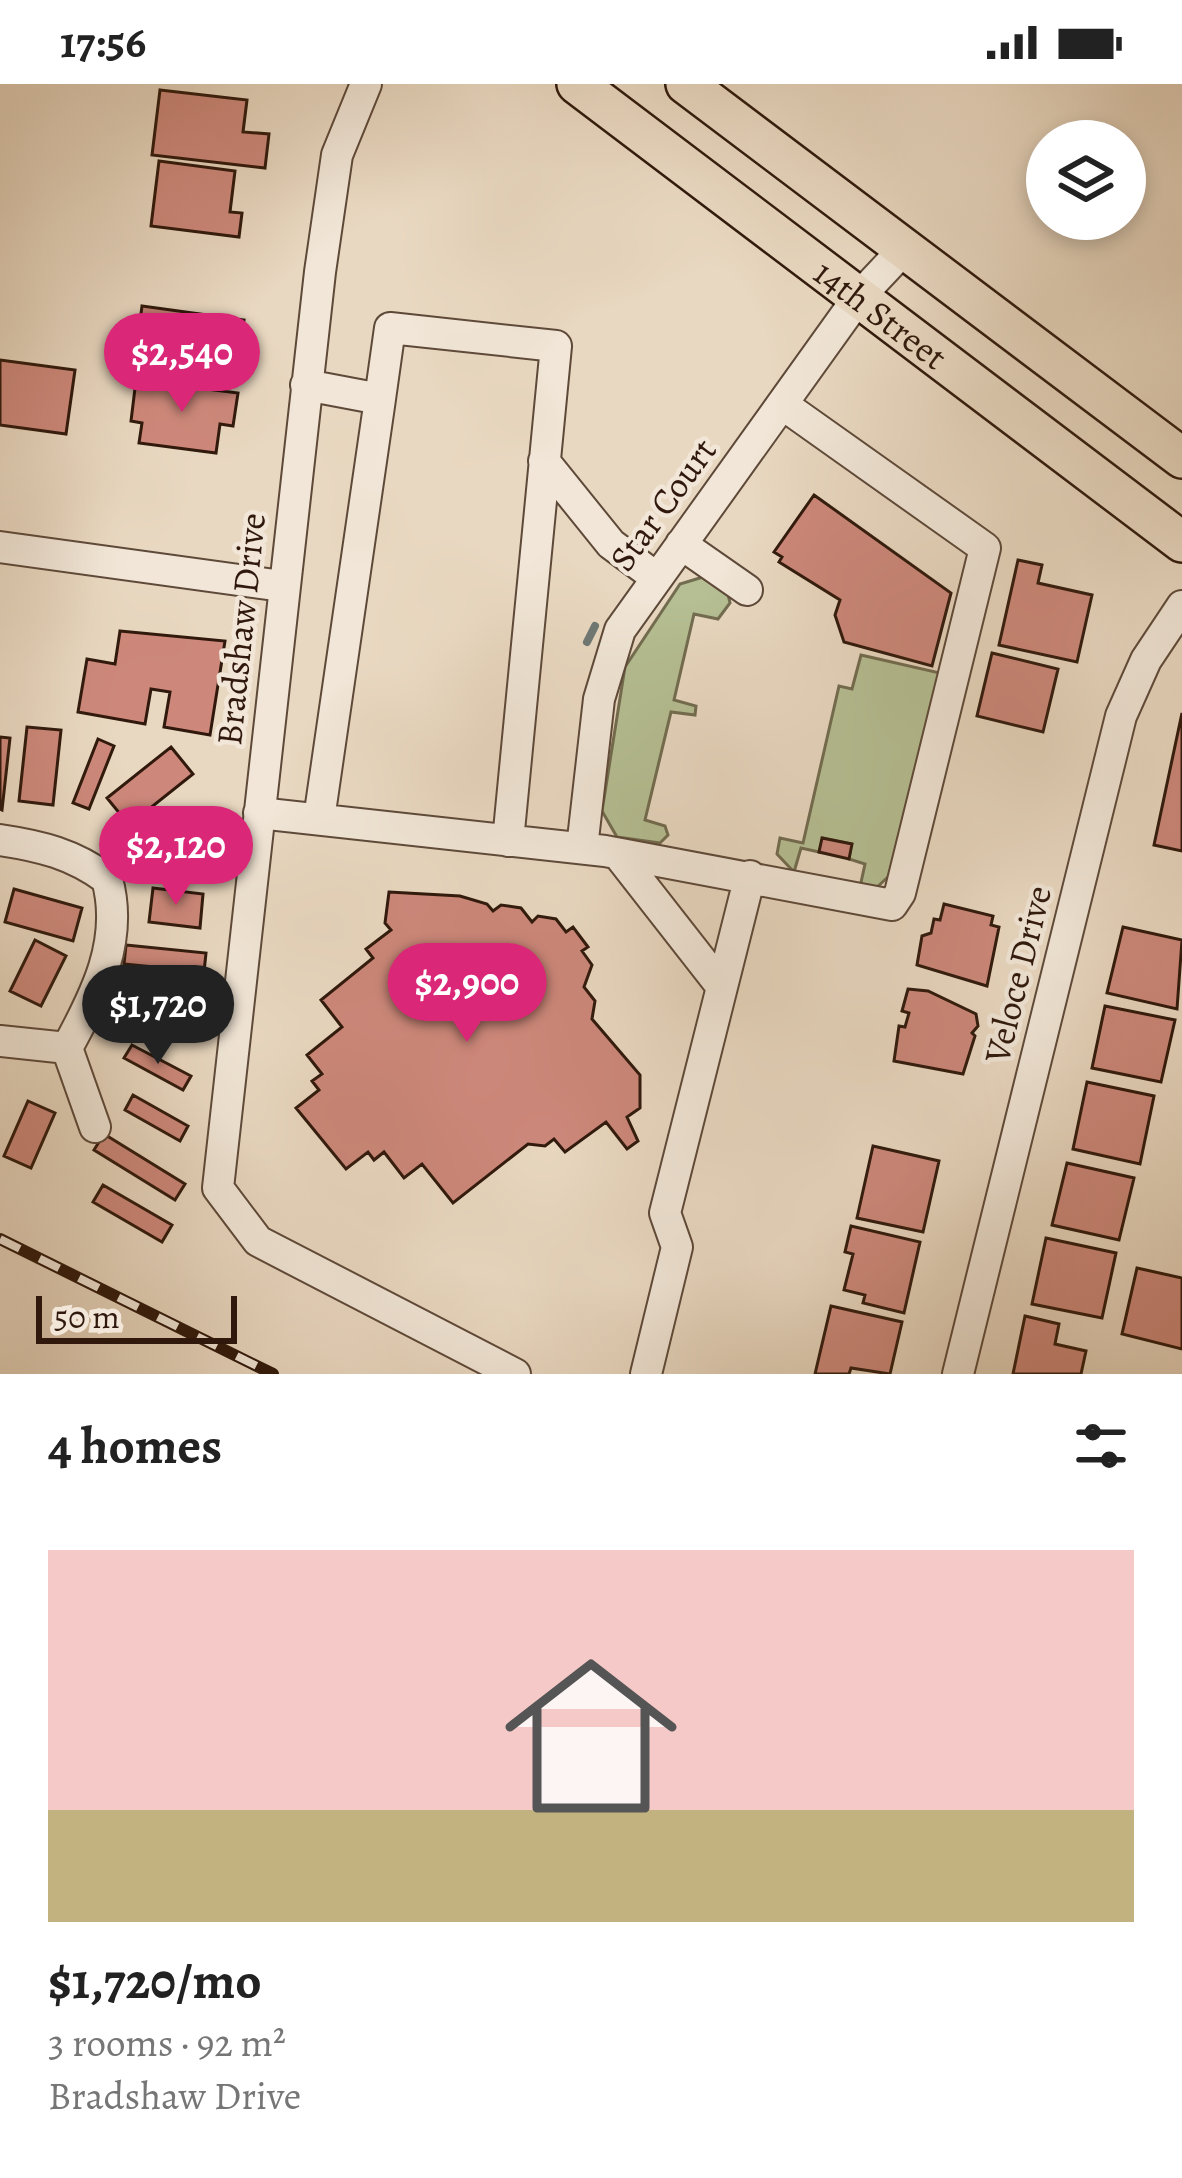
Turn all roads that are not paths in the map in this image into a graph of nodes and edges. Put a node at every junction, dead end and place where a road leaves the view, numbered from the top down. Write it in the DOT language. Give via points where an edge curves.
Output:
graph roads {
  1 [pos="366,84"];
  2 [pos="577,84"];
  3 [pos="686,84"];
  4 [pos="904,249"];
  5 [pos="858,298"];
  6 [pos="306,385"];
  7 [pos="380,399"];
  8 [pos="782,404"];
  9 [pos="1182,458"];
  10 [pos="544,461"];
  11 [pos="1182,542"];
  12 [pos="681,544"];
  13 [pos="0,547"];
  14 [pos="657,578"];
  15 [pos="282,586"];
  16 [pos="747,590"];
  17 [pos="1182,606"];
  18 [pos="260,813"];
  19 [pos="319,819"];
  20 [pos="0,840"];
  21 [pos="508,841"];
  22 [pos="582,848"];
  23 [pos="618,854"];
  24 [pos="750,877"];
  25 [pos="722,987"];
  26 [pos="0,1041"];
  27 [pos="68,1048"];
  28 [pos="95,1127"];
  29 [pos="515,1374"];
  30 [pos="646,1374"];
  31 [pos="958,1374"];
  1 -- 6 [label="street, Bradshaw Drive" via="337,155"];
  2 -- 5 [label="main road, 14th Street"];
  3 -- 4 [label="main road, 14th Street"];
  4 -- 5 [label="street, Star Court"];
  4 -- 9 [label="main road, 14th Street"];
  5 -- 8 [label="street, Star Court"];
  5 -- 11 [label="main road, 14th Street"];
  6 -- 7 [label="street"];
  6 -- 15 [label="street, Bradshaw Drive"];
  7 -- 10 [label="street" via="390,328 556,346"];
  7 -- 19 [label="street"];
  8 -- 12 [label="street, Star Court"];
  8 -- 24 [label="street" via="985,548 892,905"];
  10 -- 14 [label="street" via="611,544"];
  10 -- 21 [label="street"];
  12 -- 14 [label="street, Star Court"];
  12 -- 16 [label="street"];
  13 -- 15 [label="street"];
  14 -- 22 [label="street, Star Court" via="607,663"];
  15 -- 18 [label="street, Bradshaw Drive"];
  17 -- 31 [label="street, Veloce Drive" via="1121,716"];
  18 -- 19 [label="street"];
  18 -- 29 [label="street, Bradshaw Drive" via="218,1188 258,1241"];
  19 -- 21 [label="street"];
  20 -- 27 [label="street" via="46,847 107,879 113,937"];
  21 -- 22 [label="street"];
  22 -- 23 [label="street"];
  23 -- 24 [label="street"];
  23 -- 25 [label="street"];
  24 -- 25 [label="street"];
  25 -- 30 [label="street" via="665,1213 677,1246"];
  26 -- 27 [label="street"];
  27 -- 28 [label="street"];
}
